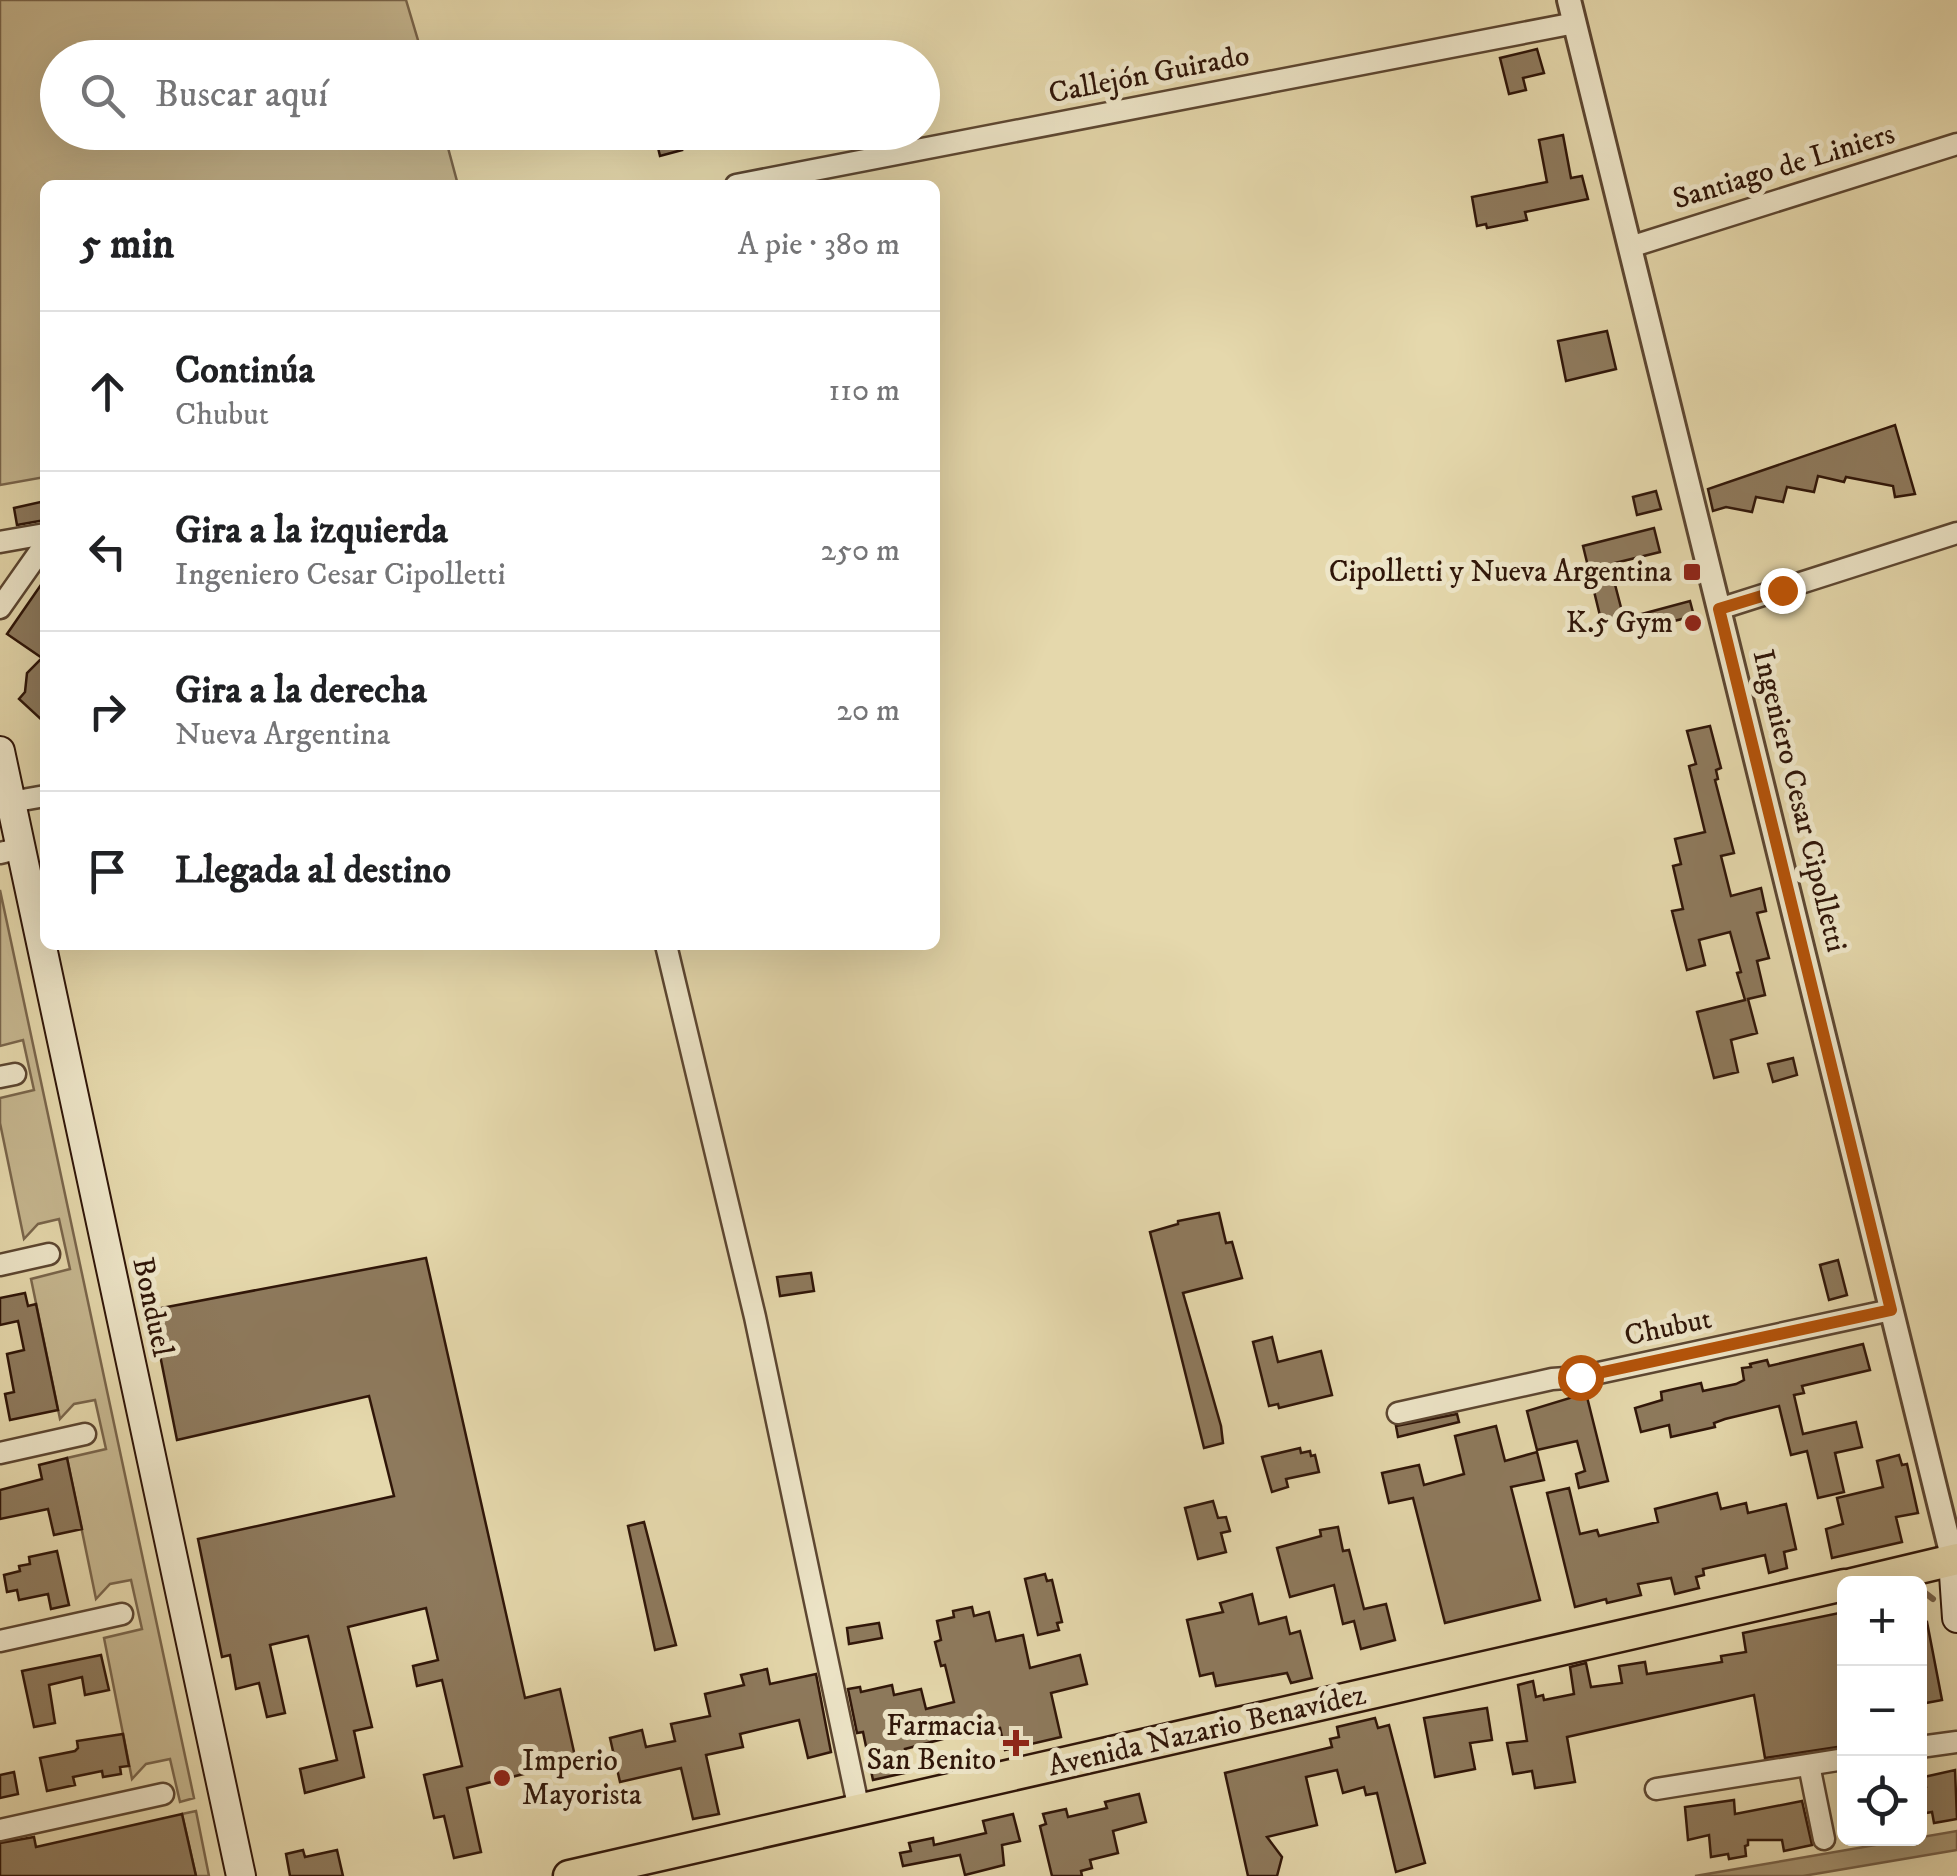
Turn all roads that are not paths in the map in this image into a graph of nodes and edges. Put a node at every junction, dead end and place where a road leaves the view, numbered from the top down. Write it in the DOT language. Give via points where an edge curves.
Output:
graph roads {
  1 [pos="1572,12"];
  2 [pos="940,143"];
  3 [pos="1957,144"];
  4 [pos="905,150"];
  5 [pos="760,180"];
  6 [pos="1630,246"];
  7 [pos="1957,533"];
  8 [pos="40,535"];
  9 [pos="0,542"];
  10 [pos="40,551"];
  11 [pos="0,608"];
  12 [pos="1719,609"];
  13 [pos="0,751"];
  14 [pos="40,797"];
  15 [pos="11,802"];
  16 [pos="10,850"];
  17 [pos="667,950"];
  18 [pos="49,1254"];
  19 [pos="0,1265"];
  20 [pos="1891,1310"];
  21 [pos="1398,1413"];
  22 [pos="85,1434"];
  23 [pos="0,1453"];
  24 [pos="1955,1560"];
  25 [pos="1886,1576"];
  26 [pos="1837,1587"];
  27 [pos="122,1614"];
  28 [pos="1957,1618"];
  29 [pos="0,1641"];
  30 [pos="1957,1742"];
  31 [pos="1927,1747"];
  32 [pos="1837,1761"];
  33 [pos="1809,1765"];
  34 [pos="1656,1789"];
  35 [pos="162,1794"];
  36 [pos="860,1810"];
  37 [pos="0,1830"];
  38 [pos="1824,1840"];
  39 [pos="241,1876"];
  40 [pos="569,1876"];
  1 -- 2 [label="street, Callejón Guirado"];
  1 -- 6 [label="street, Ingeniero Cesar Cipolletti"];
  3 -- 6 [label="street, Santiago de Liniers"];
  4 -- 5 [label="street, Callejón Guirado"];
  6 -- 12 [label="street, Ingeniero Cesar Cipolletti"];
  7 -- 12 [label="street"];
  8 -- 9 [label="street"];
  10 -- 11 [label="street"];
  12 -- 20 [label="street, Ingeniero Cesar Cipolletti"];
  13 -- 15 [label="main road, Bonduel"];
  14 -- 15 [label="street"];
  15 -- 16 [label="main road, Bonduel"];
  16 -- 39 [label="main road, Bonduel"];
  17 -- 36 [label="street" via="755,1317"];
  18 -- 19 [label="street"];
  20 -- 21 [label="street, Chubut"];
  20 -- 24 [label="street, Ingeniero Cesar Cipolletti"];
  22 -- 23 [label="street"];
  24 -- 25 [label="main road"];
  24 -- 28 [label="main road, Ingeniero Cesar Cipolletti"];
  26 -- 36 [label="main road, Avenida Nazario Benavídez"];
  27 -- 29 [label="street"];
  30 -- 31 [label="street"];
  32 -- 33 [label="street"];
  33 -- 34 [label="street"];
  33 -- 38 [label="street"];
  35 -- 37 [label="street"];
  36 -- 40 [label="main road, Avenida Nazario Benavídez"];
}
